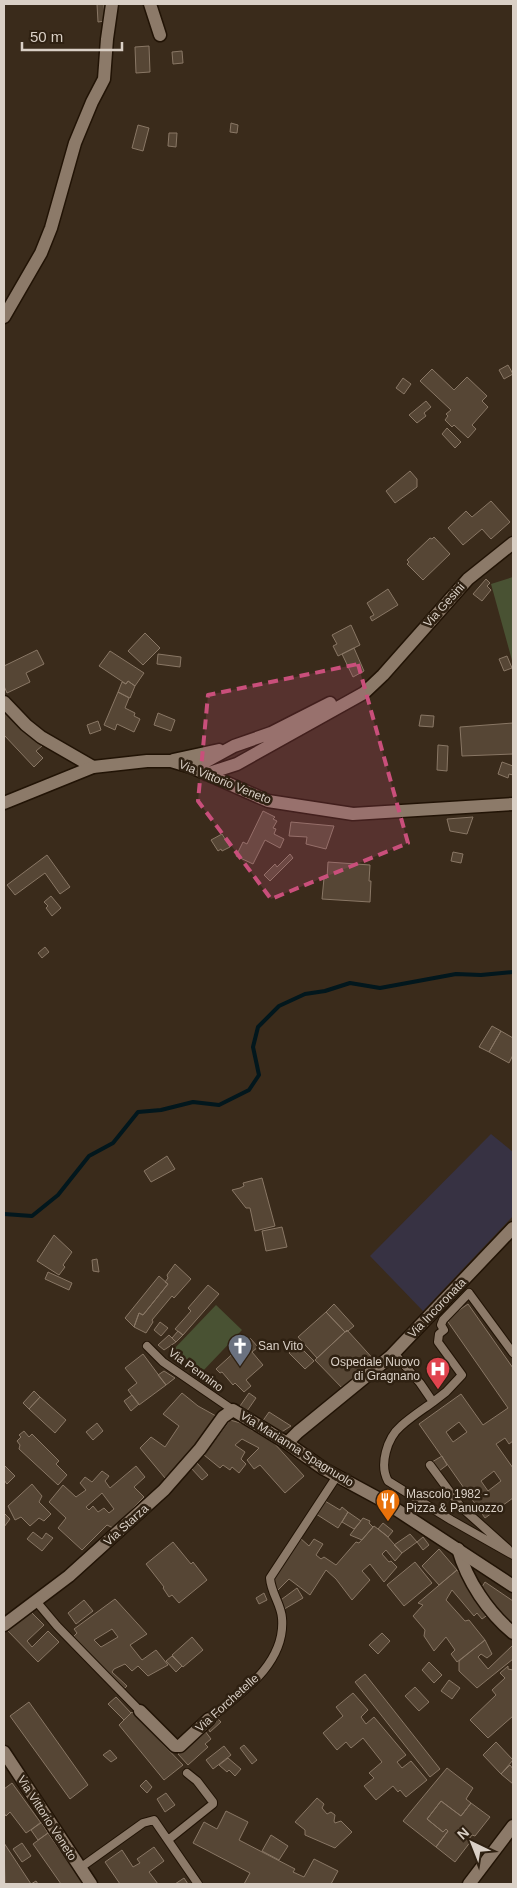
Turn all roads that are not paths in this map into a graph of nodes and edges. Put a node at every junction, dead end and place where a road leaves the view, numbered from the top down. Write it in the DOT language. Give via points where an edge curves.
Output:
graph roads {
  1 [pos="112,4"];
  2 [pos="150,4"];
  3 [pos="160,35"];
  4 [pos="4,318"];
  5 [pos="513,543"];
  6 [pos="383,674"];
  7 [pos="4,702"];
  8 [pos="234,746"];
  9 [pos="171,761"];
  10 [pos="93,767"];
  11 [pos="200,771"];
  12 [pos="4,803"];
  13 [pos="513,804"];
  14 [pos="513,1228"];
  15 [pos="147,1346"];
  16 [pos="394,1353"];
  17 [pos="513,1353"];
  18 [pos="433,1402"];
  19 [pos="233,1410"];
  20 [pos="287,1443"];
  21 [pos="430,1465"];
  22 [pos="337,1476"];
  23 [pos="458,1549"];
  24 [pos="513,1554"];
  25 [pos="513,1586"];
  26 [pos="36,1601"];
  27 [pos="4,1625"];
  28 [pos="513,1633"];
  29 [pos="140,1711"];
  30 [pos="209,1719"];
  31 [pos="4,1752"];
  32 [pos="188,1773"];
  33 [pos="513,1826"];
  34 [pos="168,1840"];
  35 [pos="80,1868"];
  36 [pos="91,1884"];
  37 [pos="198,1884"];
  38 [pos="469,1884"];
  1 -- 4 [label="street" via="104,79 75,143 51,228"];
  2 -- 3 [label="street"];
  5 -- 6 [label="street, Via Gesini" via="468,579"];
  6 -- 8 [label="street" via="271,733"];
  6 -- 11 [label="street" via="364,693 237,764"];
  7 -- 10 [label="street" via="40,737"];
  8 -- 9 [label="street"];
  8 -- 11 [label="street"];
  9 -- 10 [label="street, Via Vittorio Veneto"];
  9 -- 11 [label="street, Via Vittorio Veneto"];
  10 -- 12 [label="street, Via Vittorio Veneto"];
  11 -- 13 [label="street, Via Vittorio Veneto" via="268,801 353,814"];
  14 -- 16 [label="street, Via Incoronata"];
  15 -- 19 [label="lane, Via Pennino" via="163,1362"];
  16 -- 18 [label="lane"];
  16 -- 20 [label="street, Via Incoronata"];
  17 -- 18 [label="lane" via="468,1293 443,1320 444,1330 438,1342 462,1375"];
  18 -- 24 [label="lane" via="392,1436 384,1458 388,1481"];
  19 -- 20 [label="street, Via Marianna Spagnuolo"];
  19 -- 26 [label="street, Via Starza" via="164,1490 69,1576"];
  20 -- 22 [label="street, Via Marianna Spagnuolo"];
  21 -- 24 [label="lane" via="461,1508"];
  22 -- 23 [label="street, Via Marianna Spagnuolo" via="385,1502"];
  22 -- 30 [label="lane, Via Forchetelle" via="270,1578 270,1588 281,1611 280,1644 252,1684"];
  23 -- 25 [label="street, Via Marianna Spagnuolo"];
  23 -- 28 [label="street" via="475,1588 500,1622"];
  26 -- 27 [label="street, Via Starza"];
  26 -- 29 [label="lane, Via Forchetelle"];
  29 -- 30 [label="street, Via Forchetelle" via="176,1746 180,1746"];
  31 -- 35 [label="street, Via Vittorio Veneto"];
  32 -- 34 [label="lane" via="213,1802"];
  33 -- 38 [label="street"];
  34 -- 35 [label="lane" via="157,1823 149,1820"];
  34 -- 37 [label="lane"];
  35 -- 36 [label="street, Via Vittorio Veneto"];
}
